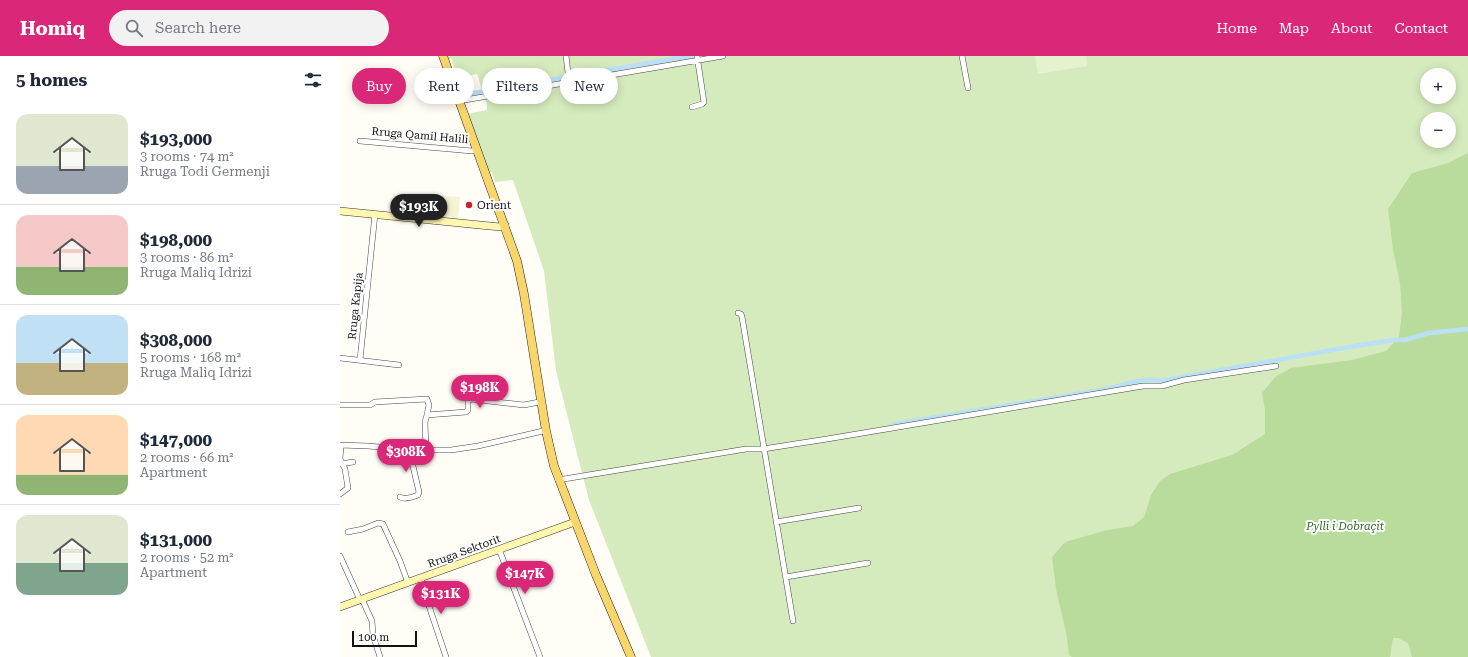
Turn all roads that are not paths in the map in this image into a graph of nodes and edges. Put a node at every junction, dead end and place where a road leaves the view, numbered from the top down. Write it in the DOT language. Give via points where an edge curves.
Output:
graph roads {
  1 [pos="443,56"];
  2 [pos="566,56"];
  3 [pos="722,56"];
  4 [pos="962,56"];
  5 [pos="698,58"];
  6 [pos="447,68"];
  7 [pos="568,68"];
  8 [pos="618,72"];
  9 [pos="560,82"];
  10 [pos="968,88"];
  11 [pos="474,98"];
  12 [pos="460,104"];
  13 [pos="692,107"];
  14 [pos="360,141"];
  15 [pos="477,150"];
  16 [pos="340,211"];
  17 [pos="375,214"];
  18 [pos="505,225"];
  19 [pos="738,313"];
  20 [pos="533,350"];
  21 [pos="340,358"];
  22 [pos="360,360"];
  23 [pos="399,365"];
  24 [pos="1276,366"];
  25 [pos="539,402"];
  26 [pos="340,405"];
  27 [pos="428,415"];
  28 [pos="543,431"];
  29 [pos="341,445"];
  30 [pos="409,449"];
  31 [pos="763,449"];
  32 [pos="426,450"];
  33 [pos="353,462"];
  34 [pos="341,464"];
  35 [pos="558,480"];
  36 [pos="340,494"];
  37 [pos="400,497"];
  38 [pos="859,508"];
  39 [pos="574,522"];
  40 [pos="776,522"];
  41 [pos="348,532"];
  42 [pos="499,550"];
  43 [pos="340,556"];
  44 [pos="868,563"];
  45 [pos="786,577"];
  46 [pos="421,578"];
  47 [pos="408,582"];
  48 [pos="361,600"];
  49 [pos="340,607"];
  50 [pos="793,621"];
  51 [pos="380,657"];
  52 [pos="446,657"];
  53 [pos="540,657"];
  54 [pos="631,657"];
  1 -- 6 [label="main road, Rruga Qamil Halili"];
  2 -- 7 [label="street"];
  3 -- 5 [label="street"];
  4 -- 10 [label="street"];
  5 -- 8 [label="street"];
  5 -- 13 [label="street" via="704,102"];
  9 -- 11 [label="street"];
  12 -- 15 [label="main road, Rruga Qamil Halili"];
  14 -- 15 [label="street, Rruga Qamil Halili"];
  15 -- 18 [label="main road, Rruga Qamil Halili"];
  16 -- 17 [label="street"];
  17 -- 18 [label="street" via="500,227"];
  17 -- 22 [label="street, Rruga Kapija"];
  18 -- 20 [label="main road, Rruga Qamil Halili" via="522,283"];
  19 -- 31 [label="street" via="742,318"];
  20 -- 25 [label="main road"];
  20 -- 35 [label="main road" via="550,450"];
  21 -- 22 [label="street"];
  22 -- 23 [label="street"];
  24 -- 31 [label="street"];
  25 -- 27 [label="street" via="524,405 471,399 468,401 466,412"];
  25 -- 28 [label="main road"];
  26 -- 27 [label="street" via="370,405 375,402 426,399"];
  27 -- 32 [label="street" via="425,422"];
  28 -- 32 [label="street" via="467,448"];
  28 -- 39 [label="main road" via="551,467"];
  29 -- 30 [label="street"];
  29 -- 34 [label="street"];
  30 -- 32 [label="street"];
  30 -- 37 [label="street" via="419,492 414,497"];
  31 -- 35 [label="street" via="746,449"];
  31 -- 40 [label="street"];
  33 -- 34 [label="street"];
  34 -- 36 [label="street" via="346,472 348,488"];
  35 -- 39 [label="main road"];
  38 -- 40 [label="street"];
  39 -- 42 [label="street, Rruga Sektorit"];
  39 -- 54 [label="main road"];
  40 -- 45 [label="street"];
  41 -- 47 [label="street" via="378,523 383,524"];
  42 -- 46 [label="street, Rruga Sektorit"];
  42 -- 53 [label="street"];
  43 -- 48 [label="street"];
  44 -- 45 [label="street"];
  45 -- 50 [label="street"];
  46 -- 47 [label="street, Rruga Sektorit"];
  46 -- 52 [label="street"];
  47 -- 48 [label="street, Rruga Sektorit"];
  48 -- 49 [label="street, Rruga Sektorit"];
  48 -- 51 [label="street" via="372,621 372,635"];
}
